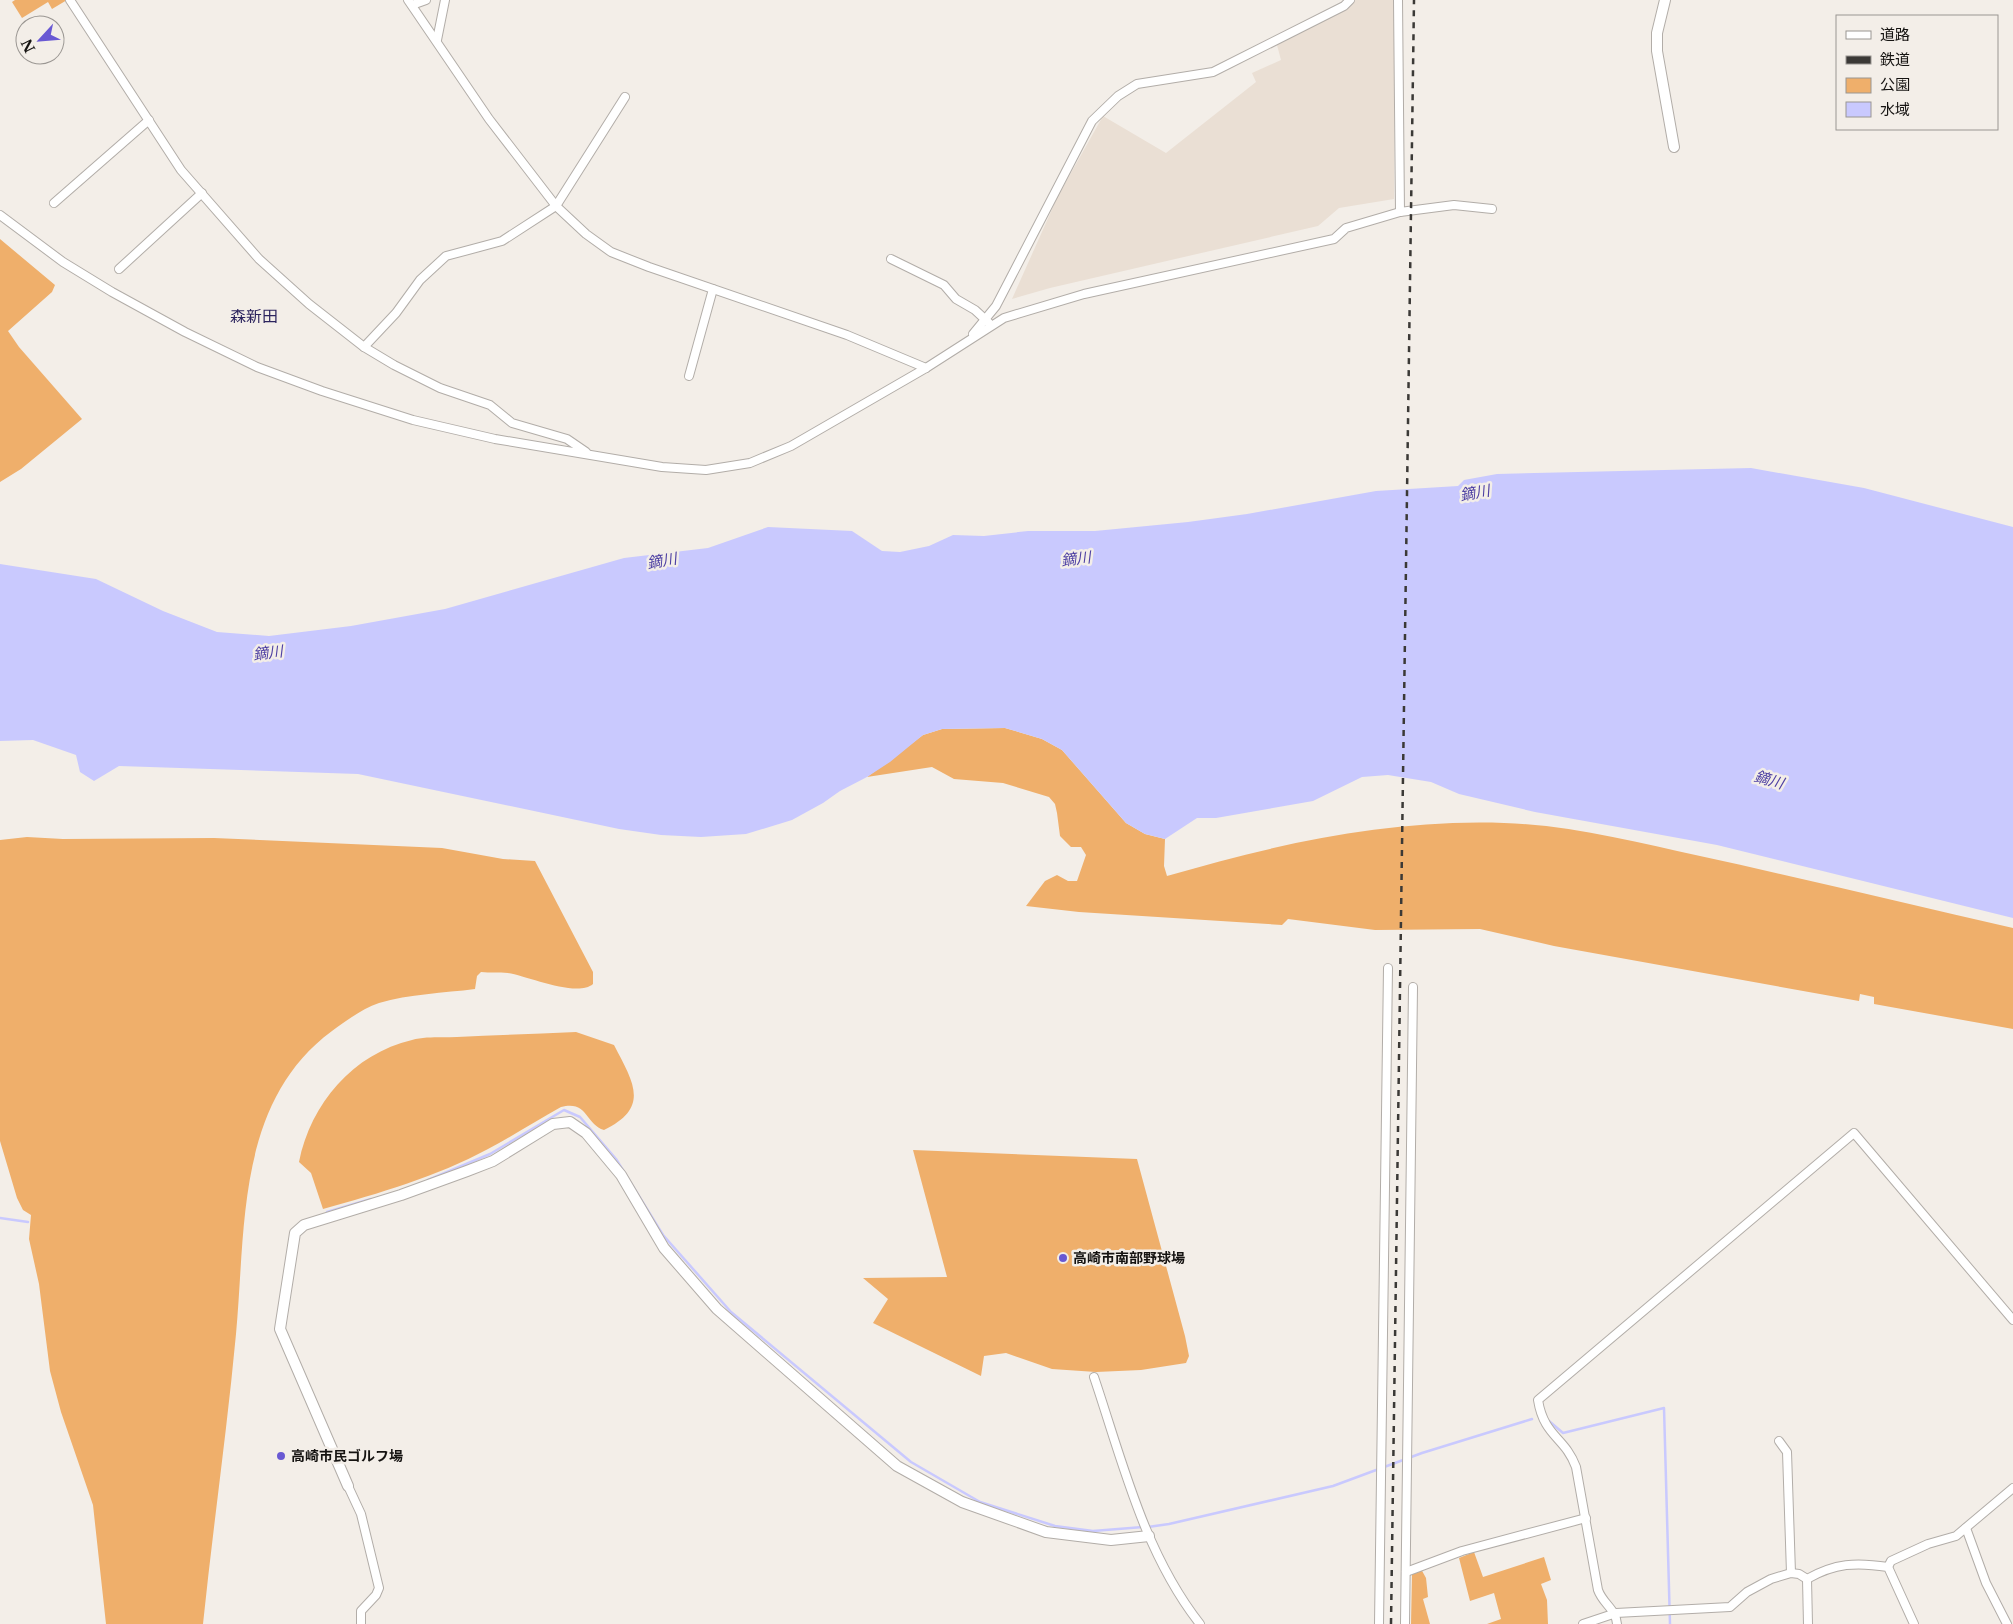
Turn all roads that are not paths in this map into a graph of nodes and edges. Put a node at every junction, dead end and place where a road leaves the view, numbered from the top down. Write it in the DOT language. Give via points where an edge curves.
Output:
graph roads {
  1 [pos="70,0"];
  2 [pos="426,0"];
  3 [pos="445,0"];
  4 [pos="1350,0"];
  5 [pos="1398,0"];
  6 [pos="1665,0"];
  7 [pos="410,2"];
  8 [pos="437,40"];
  9 [pos="625,97"];
  10 [pos="149,120"];
  11 [pos="1674,147"];
  12 [pos="202,193"];
  13 [pos="54,203"];
  14 [pos="556,206"];
  15 [pos="1492,209"];
  16 [pos="1400,212"];
  17 [pos="0,216"];
  18 [pos="891,259"];
  19 [pos="119,269"];
  20 [pos="713,289"];
  21 [pos="985,320"];
  22 [pos="992,326"];
  23 [pos="969,340"];
  24 [pos="364,347"];
  25 [pos="926,368"];
  26 [pos="689,376"];
  27 [pos="590,454"];
  28 [pos="1388,968"];
  29 [pos="1413,987"];
  30 [pos="2013,1320"];
  31 [pos="1094,1377"];
  32 [pos="1779,1442"];
  33 [pos="348,1486"];
  34 [pos="2013,1488"];
  35 [pos="1586,1518"];
  36 [pos="1966,1528"];
  37 [pos="1149,1536"];
  38 [pos="1888,1567"];
  39 [pos="1406,1572"];
  40 [pos="1791,1573"];
  41 [pos="1807,1579"];
  42 [pos="1616,1613"];
  43 [pos="361,1624"];
  44 [pos="1200,1624"];
  45 [pos="1379,1624"];
  46 [pos="1405,1624"];
  47 [pos="1582,1624"];
  48 [pos="1617,1624"];
  49 [pos="1808,1624"];
  50 [pos="1914,1624"];
  51 [pos="2007,1624"];
  1 -- 10 [label="street"];
  2 -- 7 [label="street"];
  3 -- 8 [label="street"];
  4 -- 21 [label="street" via="1344,6 1213,72 1137,84 1100,111 996,306"];
  5 -- 16 [label="street"];
  6 -- 11 [label="street" via="1657,34 1657,51"];
  7 -- 8 [label="street"];
  8 -- 14 [label="street" via="489,119"];
  9 -- 14 [label="street"];
  10 -- 12 [label="street" via="181,170"];
  10 -- 13 [label="street"];
  12 -- 19 [label="street"];
  12 -- 24 [label="street" via="259,259"];
  14 -- 20 [label="street" via="611,252"];
  14 -- 24 [label="street" via="502,241 446,256 420,280 396,313"];
  15 -- 16 [label="street" via="1454,204"];
  16 -- 22 [label="street" via="1346,228 1334,239 1084,294 1004,318"];
  17 -- 27 [label="street" via="63,262 112,292 257,367 322,392 413,420 495,439"];
  18 -- 21 [label="street" via="944,285 956,299"];
  20 -- 25 [label="street" via="847,335"];
  20 -- 26 [label="street"];
  21 -- 22 [label="street"];
  21 -- 23 [label="street"];
  22 -- 23 [label="street"];
  23 -- 25 [label="street"];
  24 -- 27 [label="street" via="440,388 490,405 512,423 567,439"];
  25 -- 27 [label="street" via="791,446 733,467 706,470 662,467"];
  28 -- 45 [label="street"];
  29 -- 39 [label="street"];
  30 -- 35 [label="street" via="1854,1133 1538,1400 1545,1425 1573,1459"];
  31 -- 37 [label="street"];
  32 -- 40 [label="street" via="1787,1452"];
  33 -- 37 [label="street" via="280,1329 294,1233 304,1225 401,1195 493,1161 553,1124 565,1121 580,1127 621,1175 664,1248 717,1309 896,1466 962,1502 1046,1532 1111,1540"];
  33 -- 43 [label="street" via="361,1514 379,1588 361,1611"];
  34 -- 36 [label="street"];
  35 -- 39 [label="street" via="1469,1548"];
  35 -- 42 [label="street" via="1598,1590 1601,1598"];
  36 -- 38 [label="street" via="1956,1536 1928,1544 1891,1561"];
  36 -- 51 [label="street" via="1986,1583"];
  37 -- 44 [label="street"];
  38 -- 41 [label="street" via="1838,1565"];
  38 -- 50 [label="street"];
  39 -- 46 [label="street"];
  40 -- 41 [label="street"];
  40 -- 42 [label="street" via="1757,1586 1730,1607"];
  41 -- 49 [label="street"];
  42 -- 47 [label="street"];
  42 -- 48 [label="street"];
}
